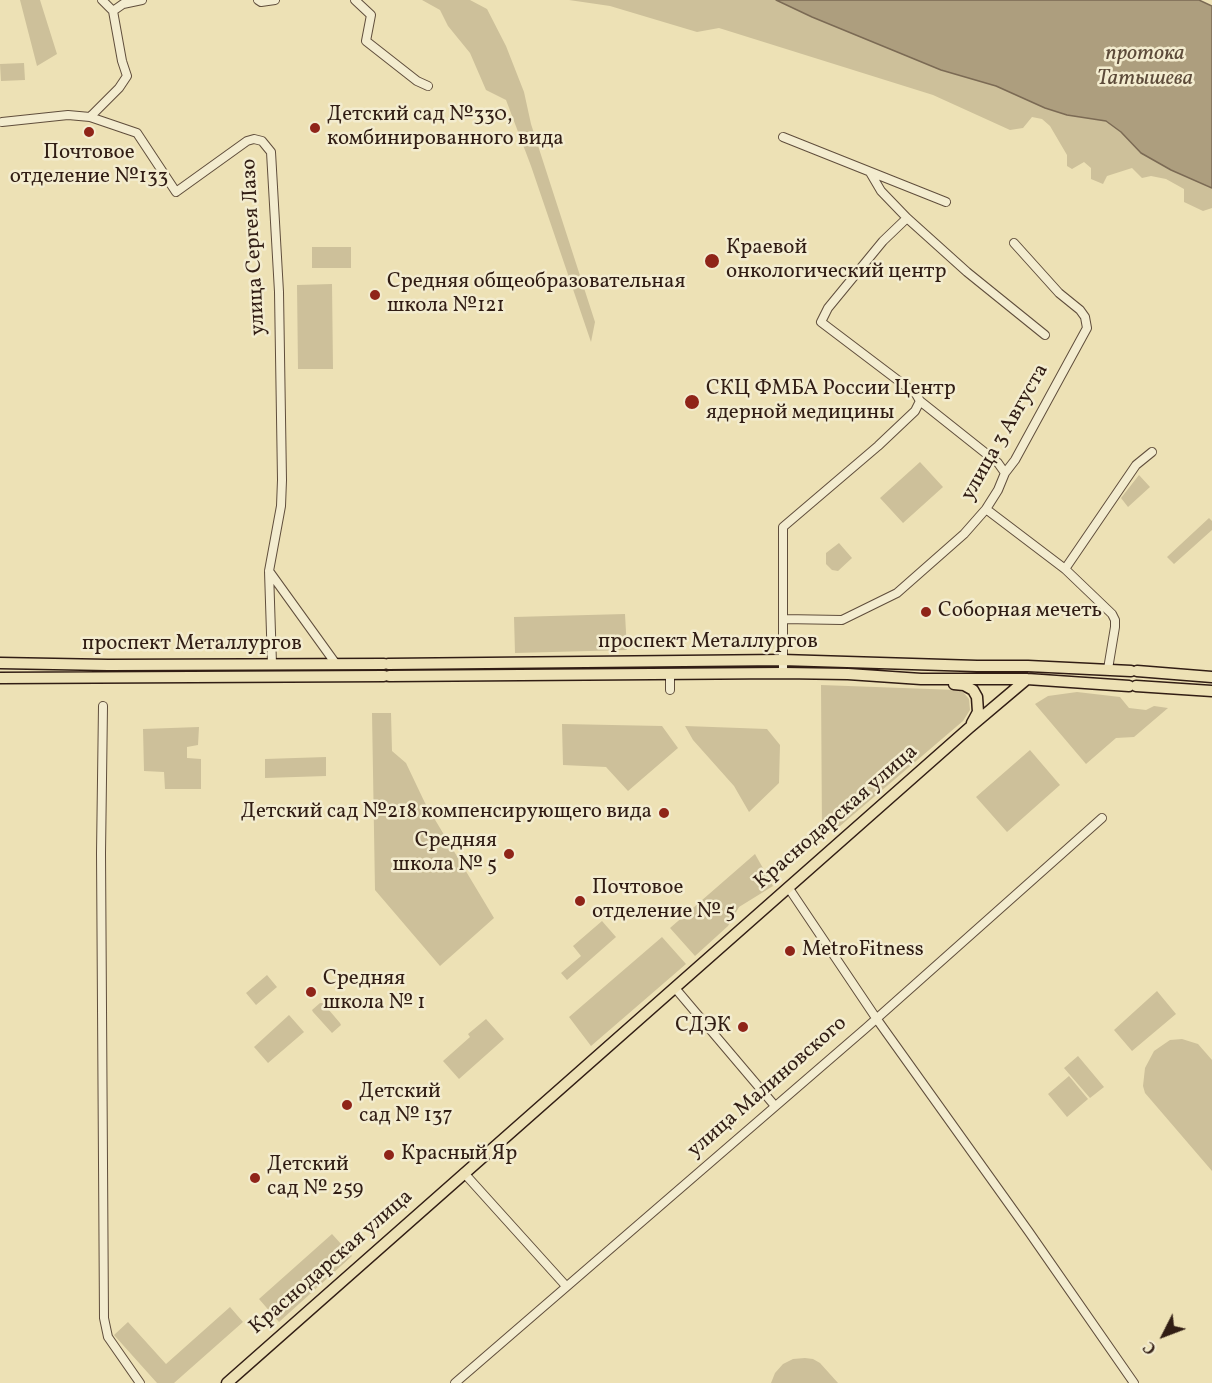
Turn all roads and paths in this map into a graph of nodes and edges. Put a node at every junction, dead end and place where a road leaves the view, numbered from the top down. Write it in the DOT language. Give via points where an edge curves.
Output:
graph roads {
  1 [pos="102,0"];
  2 [pos="142,0"];
  3 [pos="258,0"];
  4 [pos="274,0"];
  5 [pos="356,0"];
  6 [pos="113,11"];
  7 [pos="428,86"];
  8 [pos="90,117"];
  9 [pos="2,122"];
  10 [pos="783,137"];
  11 [pos="872,174"];
  12 [pos="946,202"];
  13 [pos="907,218"];
  14 [pos="1014,243"];
  15 [pos="1045,334"];
  16 [pos="920,401"];
  17 [pos="1152,452"];
  18 [pos="1005,473"];
  19 [pos="986,508"];
  20 [pos="1065,569"];
  21 [pos="269,570"];
  22 [pos="783,619"];
  23 [pos="783,660"];
  24 [pos="0,663"];
  25 [pos="272,664"];
  26 [pos="336,664"];
  27 [pos="1028,666"];
  28 [pos="1108,669"];
  29 [pos="783,673"];
  30 [pos="670,674"];
  31 [pos="274,676"];
  32 [pos="1212,677"];
  33 [pos="0,678"];
  34 [pos="921,679"];
  35 [pos="1027,679"];
  36 [pos="670,690"];
  37 [pos="1212,691"];
  38 [pos="103,706"];
  39 [pos="969,728"];
  40 [pos="1102,818"];
  41 [pos="788,887"];
  42 [pos="675,988"];
  43 [pos="876,1018"];
  44 [pos="775,1106"];
  45 [pos="464,1173"];
  46 [pos="566,1286"];
  47 [pos="140,1383"];
  48 [pos="227,1383"];
  49 [pos="455,1383"];
  50 [pos="1134,1383"];
  1 -- 6 [label="street"];
  2 -- 6 [label="street"];
  3 -- 4 [label="street"];
  5 -- 7 [label="street" via="371,15 366,41"];
  6 -- 8 [label="street" via="127,76"];
  8 -- 9 [label="street, улица Сергея Лазо" via="68,115"];
  8 -- 21 [label="street, улица Сергея Лазо" via="137,133 176,192 247,141 262,141 271,152 279,292 282,480"];
  10 -- 11 [label="street"];
  11 -- 12 [label="street"];
  11 -- 13 [label="street"];
  13 -- 15 [label="street"];
  13 -- 16 [label="street" via="883,241 821,322"];
  14 -- 18 [label="street, улица 3 Августа" via="1059,293 1080,310 1087,328"];
  16 -- 18 [label="street"];
  16 -- 22 [label="street" via="915,411 878,446 783,527"];
  17 -- 20 [label="street" via="1136,465"];
  18 -- 19 [label="street, улица 3 Августа"];
  19 -- 20 [label="street"];
  19 -- 22 [label="street, улица 3 Августа" via="964,534 897,593 874,606 842,620"];
  20 -- 28 [label="street" via="1115,620"];
  21 -- 25 [label="street, улица Сергея Лазо"];
  21 -- 26 [label="street"];
  22 -- 23 [label="street"];
  23 -- 26 [label="main road, проспект Металлургов"];
  23 -- 27 [label="main road, проспект Металлургов"];
  23 -- 29 [label="street"];
  24 -- 25 [label="main road, проспект Металлургов"];
  25 -- 26 [label="main road, проспект Металлургов"];
  25 -- 31 [label="main road"];
  27 -- 28 [label="main road, проспект Металлургов"];
  27 -- 35 [label="main road"];
  28 -- 32 [label="main road, проспект Металлургов"];
  29 -- 30 [label="main road, проспект Металлургов"];
  29 -- 34 [label="main road, проспект Металлургов"];
  30 -- 31 [label="main road, проспект Металлургов"];
  30 -- 36 [label="street"];
  31 -- 33 [label="main road, проспект Металлургов"];
  34 -- 35 [label="main road, проспект Металлургов"];
  34 -- 39 [label="main road" via="964,685 973,690 979,706"];
  35 -- 37 [label="main road, проспект Металлургов"];
  35 -- 39 [label="main road, Краснодарская улица"];
  38 -- 47 [label="street" via="104,1318 108,1337"];
  39 -- 41 [label="main road, Краснодарская улица"];
  40 -- 43 [label="street, улица Малиновского"];
  41 -- 42 [label="main road, Краснодарская улица"];
  41 -- 43 [label="street"];
  42 -- 44 [label="street"];
  42 -- 45 [label="main road, Краснодарская улица"];
  43 -- 44 [label="street, улица Малиновского"];
  43 -- 50 [label="street"];
  44 -- 46 [label="street, улица Малиновского"];
  45 -- 46 [label="street"];
  45 -- 48 [label="main road, Краснодарская улица"];
  46 -- 49 [label="street, улица Малиновского"];
}
